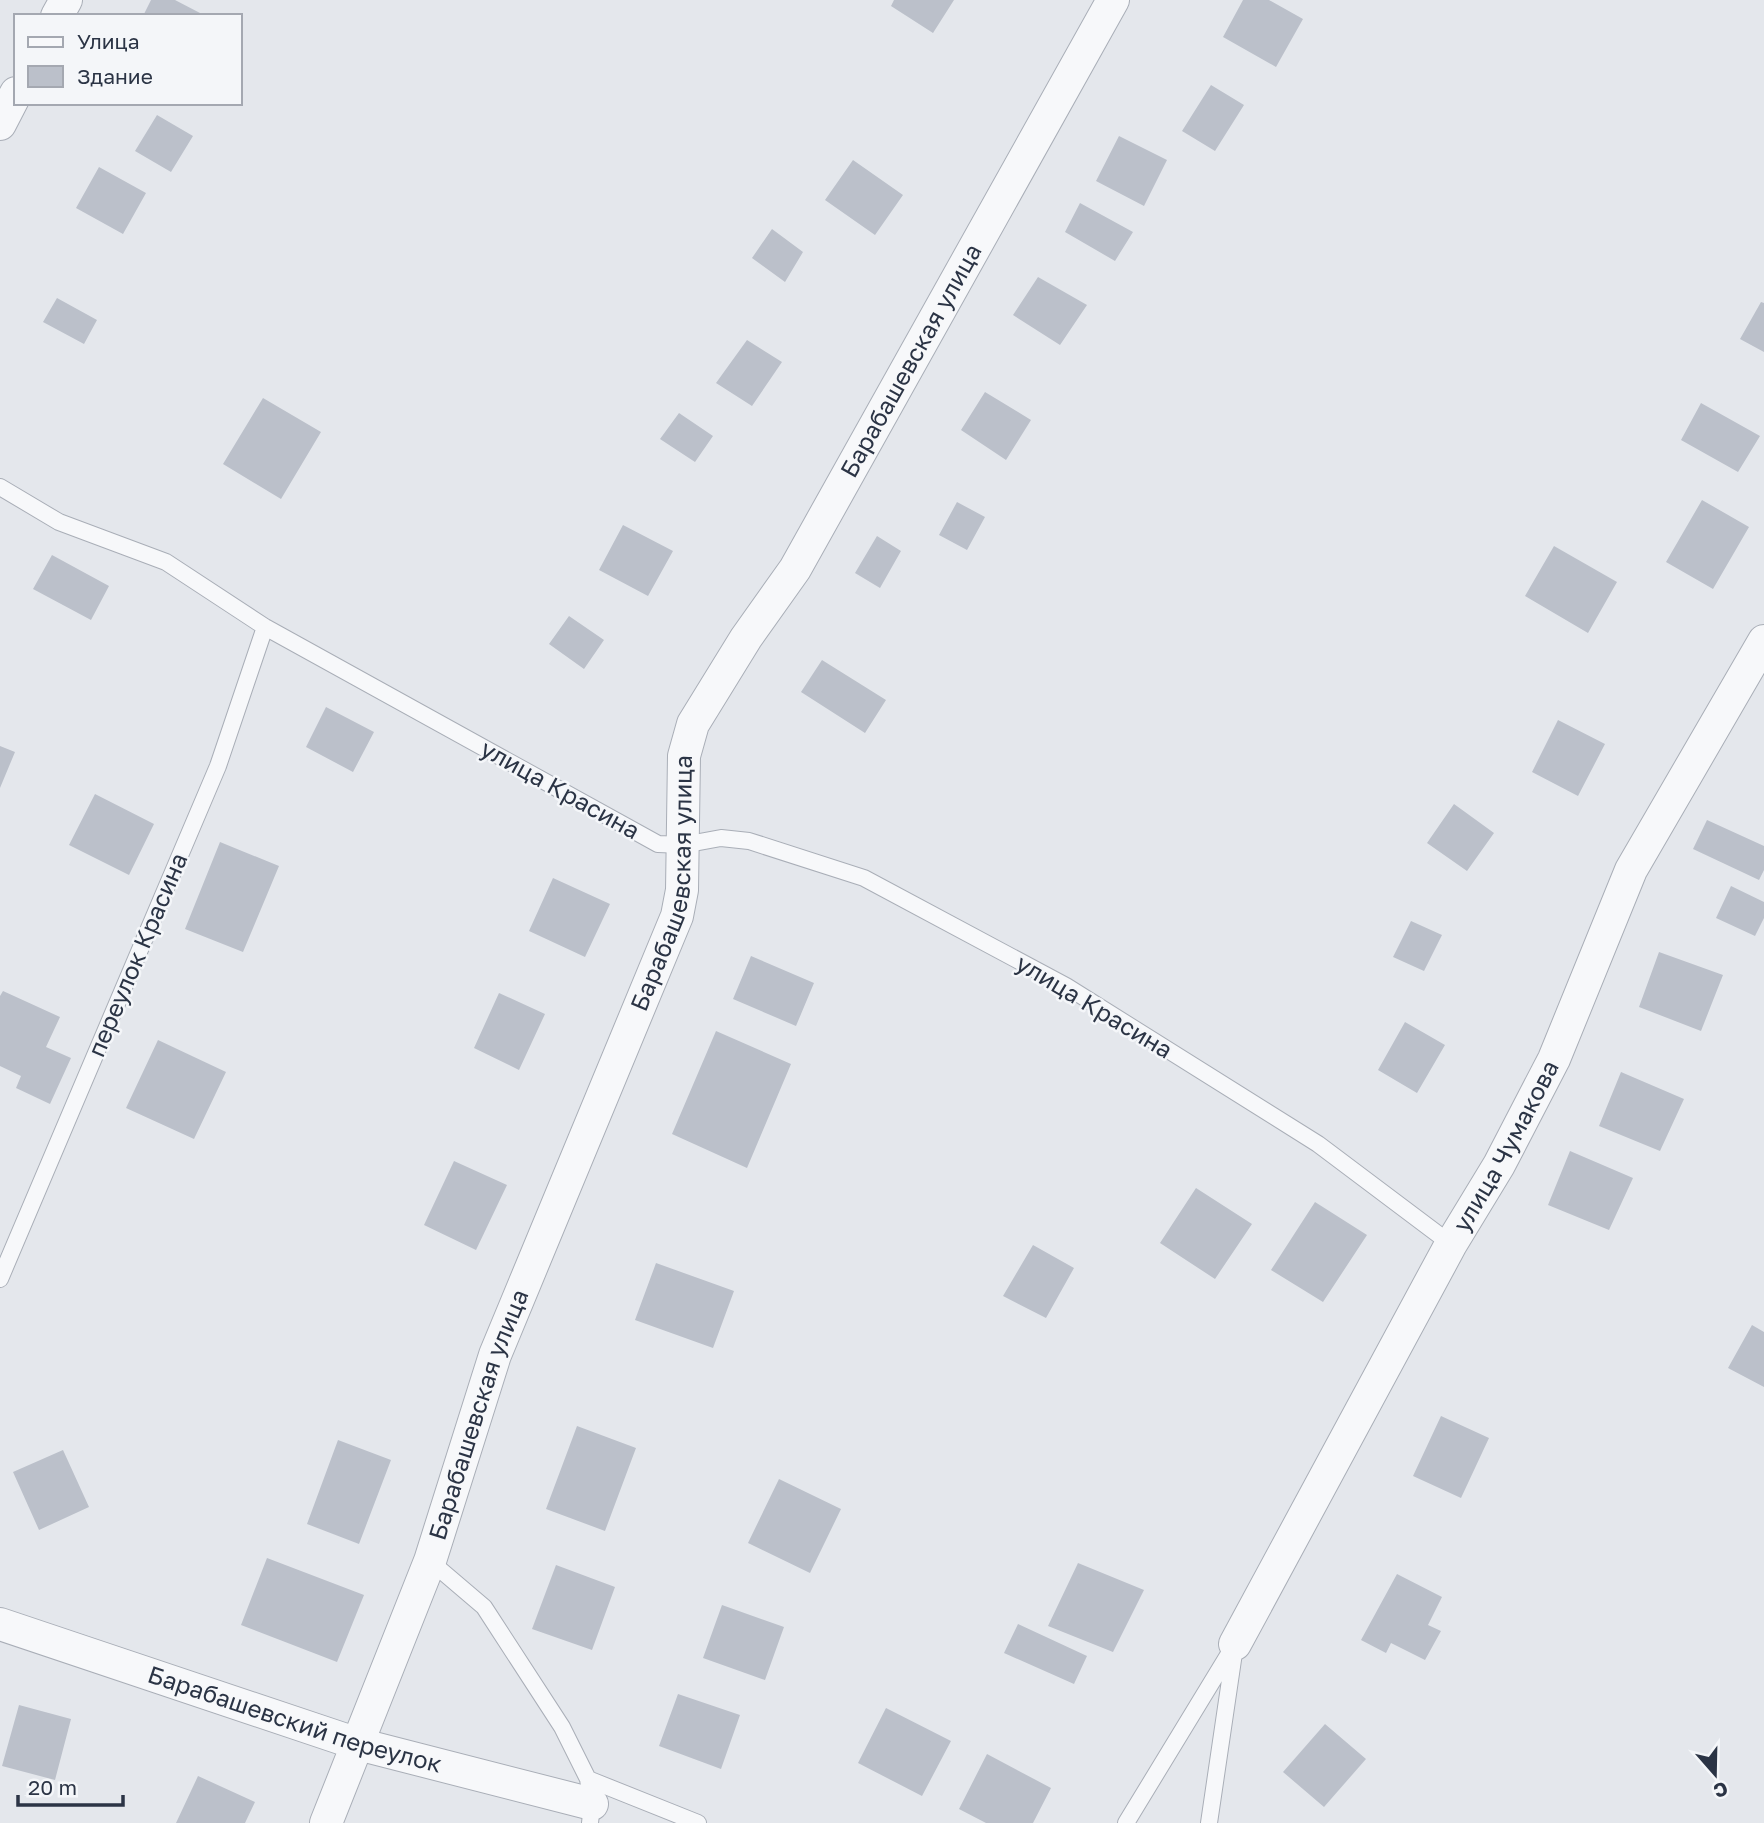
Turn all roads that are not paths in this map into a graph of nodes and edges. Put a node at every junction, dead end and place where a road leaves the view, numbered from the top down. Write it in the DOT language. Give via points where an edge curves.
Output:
graph roads {
  1 [pos="1113,0"];
  2 [pos="14,97"];
  3 [pos="0,124"];
  4 [pos="0,487"];
  5 [pos="265,627"];
  6 [pos="1764,641"];
  7 [pos="683,845"];
  8 [pos="1451,1244"];
  9 [pos="0,1279"];
  10 [pos="430,1561"];
  11 [pos="0,1624"];
  12 [pos="1235,1644"];
  13 [pos="358,1744"];
  14 [pos="590,1802"];
  15 [pos="326,1823"];
  16 [pos="698,1823"];
  17 [pos="1126,1823"];
  18 [pos="1209,1823"];
  1 -- 7 [label="street, Барабашевская улица" via="795,569 693,724 684,756"];
  2 -- 3 [label="street"];
  4 -- 5 [label="lane, улица Красина" via="59,522 166,562"];
  5 -- 7 [label="lane, улица Красина" via="658,844"];
  5 -- 9 [label="lane, переулок Красина" via="218,766"];
  6 -- 8 [label="street, улица Чумакова" via="1631,870 1554,1059 1499,1165"];
  7 -- 8 [label="lane, улица Красина" via="722,838 749,841 864,878 1066,986 1318,1144"];
  7 -- 10 [label="street, Барабашевская улица" via="677,916 495,1355"];
  8 -- 12 [label="street, улица Чумакова"];
  10 -- 13 [label="street, Барабашевская улица"];
  10 -- 14 [label="lane" via="484,1607 562,1727"];
  11 -- 13 [label="street, Барабашевский переулок"];
  12 -- 17 [label="lane"];
  12 -- 18 [label="lane"];
  13 -- 14 [label="street, Барабашевский переулок"];
  13 -- 15 [label="street, Барабашевская улица"];
  14 -- 16 [label="lane"];
}
